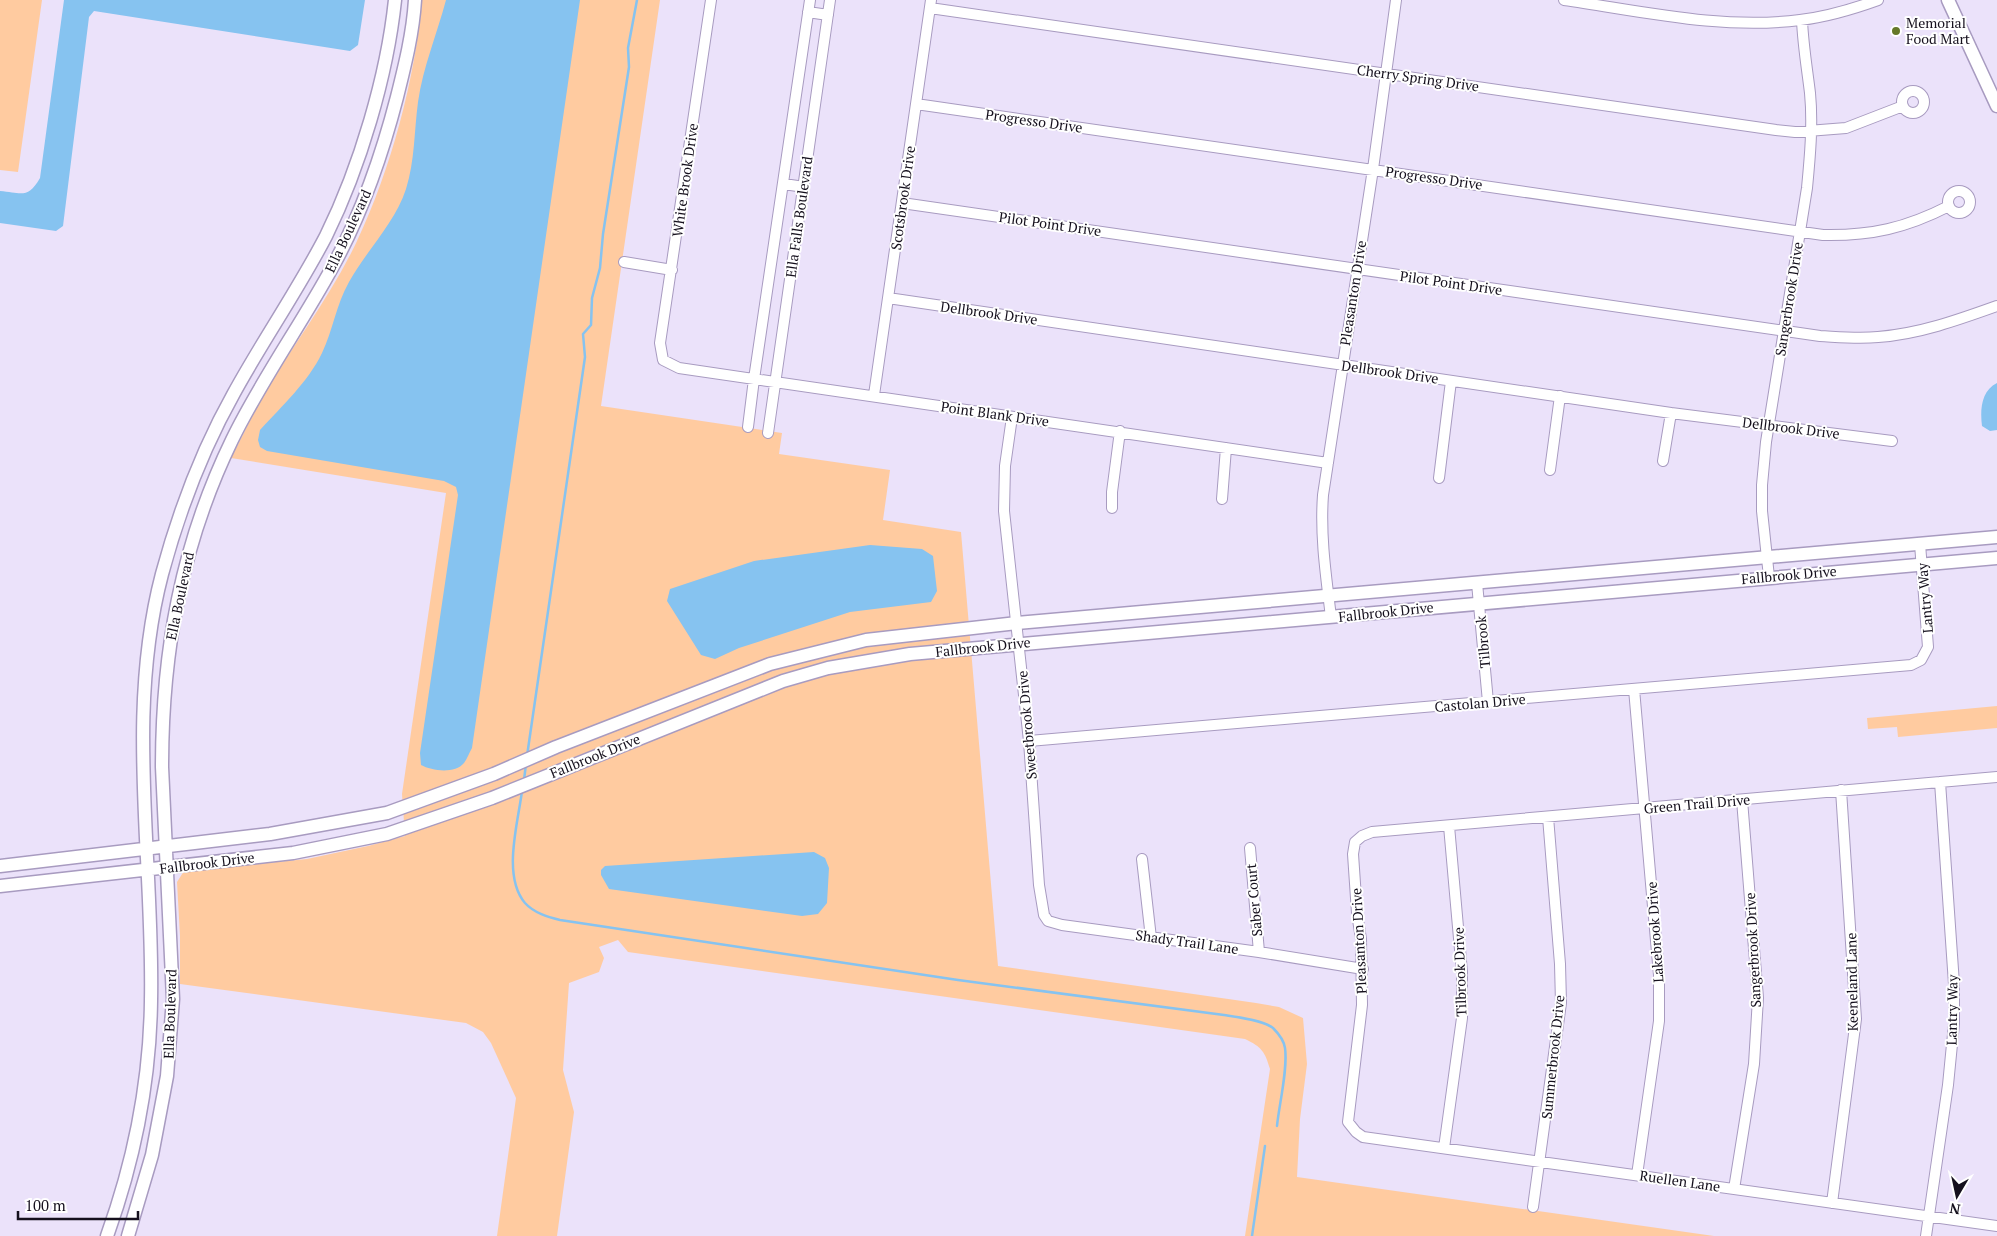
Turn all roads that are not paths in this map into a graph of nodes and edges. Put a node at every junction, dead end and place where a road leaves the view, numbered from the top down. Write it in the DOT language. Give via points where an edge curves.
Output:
graph roads {
  1 [pos="394,0"];
  2 [pos="415,0"];
  3 [pos="711,0"];
  4 [pos="810,0"];
  5 [pos="830,0"];
  6 [pos="1396,0"];
  7 [pos="1564,0"];
  8 [pos="1878,0"];
  9 [pos="1948,0"];
  10 [pos="931,4"];
  11 [pos="808,12"];
  12 [pos="828,15"];
  13 [pos="1802,20"];
  14 [pos="1386,74"];
  15 [pos="916,104"];
  16 [pos="373,106"];
  17 [pos="1903,106"];
  18 [pos="1997,106"];
  19 [pos="393,111"];
  20 [pos="1811,131"];
  21 [pos="1373,169"];
  22 [pos="784,184"];
  23 [pos="804,187"];
  24 [pos="902,203"];
  25 [pos="1949,206"];
  26 [pos="1800,231"];
  27 [pos="624,262"];
  28 [pos="1357,269"];
  29 [pos="672,270"];
  30 [pos="1997,296"];
  31 [pos="888,298"];
  32 [pos="1997,306"];
  33 [pos="1784,331"];
  34 [pos="663,360"];
  35 [pos="1342,364"];
  36 [pos="754,379"];
  37 [pos="1451,381"];
  38 [pos="774,382"];
  39 [pos="874,395"];
  40 [pos="1560,396"];
  41 [pos="1670,413"];
  42 [pos="1012,417"];
  43 [pos="1769,426"];
  44 [pos="748,427"];
  45 [pos="213,432"];
  46 [pos="1120,432"];
  47 [pos="768,433"];
  48 [pos="232,441"];
  49 [pos="1892,441"];
  50 [pos="1226,448"];
  51 [pos="1663,461"];
  52 [pos="1328,462"];
  53 [pos="1550,470"];
  54 [pos="1439,478"];
  55 [pos="1222,499"];
  56 [pos="1112,508"];
  57 [pos="1997,537"];
  58 [pos="1920,544"];
  59 [pos="1767,557"];
  60 [pos="1997,558"];
  61 [pos="1922,564"];
  62 [pos="1626,570"];
  63 [pos="1769,577"];
  64 [pos="1476,583"];
  65 [pos="1628,590"];
  66 [pos="1328,596"];
  67 [pos="156,600"];
  68 [pos="176,603"];
  69 [pos="1479,603"];
  70 [pos="1153,612"];
  71 [pos="1331,617"];
  72 [pos="1018,623"];
  73 [pos="1155,632"];
  74 [pos="1019,643"];
  75 [pos="822,650"];
  76 [pos="1926,653"];
  77 [pos="828,668"];
  78 [pos="1634,689"];
  79 [pos="1488,702"];
  80 [pos="1029,742"];
  81 [pos="507,768"];
  82 [pos="1997,777"];
  83 [pos="1940,782"];
  84 [pos="513,789"];
  85 [pos="1841,790"];
  86 [pos="1742,800"];
  87 [pos="1645,809"];
  88 [pos="365,818"];
  89 [pos="1548,818"];
  90 [pos="1449,826"];
  91 [pos="1396,830"];
  92 [pos="370,838"];
  93 [pos="166,847"];
  94 [pos="1250,848"];
  95 [pos="146,849"];
  96 [pos="1142,859"];
  97 [pos="0,866"];
  98 [pos="167,867"];
  99 [pos="147,870"];
  100 [pos="1039,885"];
  101 [pos="0,886"];
  102 [pos="1151,938"];
  103 [pos="1259,952"];
  104 [pos="1363,969"];
  105 [pos="146,1072"];
  106 [pos="167,1076"];
  107 [pos="1364,1137"];
  108 [pos="1444,1148"];
  109 [pos="1540,1163"];
  110 [pos="1637,1175"];
  111 [pos="1734,1189"];
  112 [pos="1832,1203"];
  113 [pos="1534,1207"];
  114 [pos="1929,1217"];
  115 [pos="1997,1226"];
  116 [pos="107,1236"];
  117 [pos="128,1236"];
  118 [pos="1926,1236"];
  1 -- 16 [label="main road, Ella Boulevard" via="390,37"];
  2 -- 19 [label="main road, Ella Boulevard" via="412,32"];
  3 -- 29 [label="street, White Brook Drive"];
  4 -- 11 [label="street, Ella Falls Boulevard"];
  5 -- 12 [label="street, Ella Falls Boulevard"];
  6 -- 14 [label="street, Pleasanton Drive"];
  7 -- 13 [label="street" via="1725,22"];
  8 -- 13 [label="street"];
  9 -- 18 [label="main road"];
  10 -- 14 [label="street, Cherry Spring Drive"];
  10 -- 15 [label="street, Scotsbrook Drive"];
  11 -- 12 [label="street"];
  11 -- 22 [label="street, Ella Falls Boulevard"];
  12 -- 23 [label="street, Ella Falls Boulevard"];
  13 -- 20 [label="street, Sangerbrook Drive"];
  14 -- 20 [label="street, Cherry Spring Drive" via="1776,130"];
  14 -- 21 [label="street, Pleasanton Drive"];
  15 -- 21 [label="street, Progresso Drive"];
  15 -- 24 [label="street, Scotsbrook Drive"];
  16 -- 19 [label="main road"];
  16 -- 45 [label="main road, Ella Boulevard" via="352,173 327,233"];
  17 -- 20 [label="street, Cherry Spring Drive" via="1846,128"];
  19 -- 48 [label="main road, Ella Boulevard" via="371,180 346,242"];
  20 -- 26 [label="street, Sangerbrook Drive" via="1808,188"];
  21 -- 26 [label="street, Progresso Drive"];
  21 -- 28 [label="street, Pleasanton Drive"];
  22 -- 23 [label="street"];
  22 -- 36 [label="street, Ella Falls Boulevard"];
  23 -- 38 [label="street, Ella Falls Boulevard"];
  24 -- 28 [label="street, Pilot Point Drive"];
  24 -- 31 [label="street, Scotsbrook Drive"];
  25 -- 26 [label="street, Progresso Drive" via="1923,219 1874,233 1853,236"];
  26 -- 33 [label="street, Sangerbrook Drive"];
  27 -- 29 [label="street"];
  28 -- 33 [label="street, Pilot Point Drive"];
  28 -- 35 [label="street, Pleasanton Drive"];
  29 -- 34 [label="street, White Brook Drive" via="660,344"];
  30 -- 32 [label="street, Pilot Point Drive"];
  31 -- 35 [label="street, Dellbrook Drive"];
  31 -- 39 [label="street, Scotsbrook Drive"];
  32 -- 33 [label="street, Pilot Point Drive" via="1950,323 1884,337 1851,338"];
  33 -- 43 [label="street, Sangerbrook Drive"];
  34 -- 36 [label="street, Point Blank Drive" via="679,368"];
  35 -- 37 [label="street, Dellbrook Drive"];
  35 -- 52 [label="street, Pleasanton Drive"];
  36 -- 38 [label="street, Point Blank Drive"];
  36 -- 44 [label="street, Ella Falls Boulevard"];
  37 -- 40 [label="street, Dellbrook Drive"];
  37 -- 54 [label="street"];
  38 -- 39 [label="street, Point Blank Drive"];
  38 -- 47 [label="street, Ella Falls Boulevard"];
  39 -- 42 [label="street, Point Blank Drive"];
  40 -- 41 [label="street, Dellbrook Drive"];
  40 -- 53 [label="street"];
  41 -- 43 [label="street, Dellbrook Drive"];
  41 -- 51 [label="street"];
  42 -- 46 [label="street, Point Blank Drive"];
  42 -- 72 [label="street, Sweetbrook Drive" via="1004,496"];
  43 -- 49 [label="street, Dellbrook Drive"];
  43 -- 59 [label="street, Sangerbrook Drive" via="1762,485"];
  45 -- 48 [label="main road"];
  45 -- 67 [label="main road, Ella Boulevard" via="172,538"];
  46 -- 50 [label="street, Point Blank Drive"];
  46 -- 56 [label="street"];
  48 -- 68 [label="main road, Ella Boulevard" via="203,510"];
  50 -- 52 [label="street, Point Blank Drive"];
  50 -- 55 [label="street"];
  52 -- 66 [label="street, Pleasanton Drive" via="1322,548"];
  57 -- 58 [label="main road, Fallbrook Drive"];
  58 -- 59 [label="main road, Fallbrook Drive"];
  58 -- 61 [label="street, Lantry Way"];
  59 -- 62 [label="main road, Fallbrook Drive"];
  59 -- 63 [label="street, Sangerbrook Drive"];
  60 -- 61 [label="main road, Fallbrook Drive"];
  61 -- 63 [label="main road, Fallbrook Drive"];
  61 -- 76 [label="street, Lantry Way" via="1929,639"];
  62 -- 64 [label="main road, Fallbrook Drive"];
  62 -- 65 [label="main road"];
  63 -- 65 [label="main road, Fallbrook Drive"];
  64 -- 66 [label="main road, Fallbrook Drive"];
  64 -- 69 [label="street, Tilbrook"];
  65 -- 69 [label="main road, Fallbrook Drive"];
  66 -- 70 [label="main road, Fallbrook Drive"];
  66 -- 71 [label="street, Pleasanton Drive"];
  67 -- 68 [label="main road"];
  67 -- 95 [label="main road, Ella Boulevard" via="148,648 142,729"];
  68 -- 93 [label="main road, Ella Boulevard" via="168,651 162,729"];
  69 -- 71 [label="main road, Fallbrook Drive"];
  69 -- 79 [label="street, Tilbrook"];
  70 -- 72 [label="main road, Fallbrook Drive"];
  70 -- 73 [label="main road"];
  71 -- 73 [label="main road, Fallbrook Drive"];
  72 -- 74 [label="street, Sweetbrook Drive"];
  72 -- 75 [label="main road, Fallbrook Drive" via="866,640"];
  73 -- 74 [label="main road, Fallbrook Drive"];
  74 -- 77 [label="main road, Fallbrook Drive" via="910,654"];
  74 -- 80 [label="street, Sweetbrook Drive"];
  75 -- 77 [label="main road"];
  75 -- 81 [label="main road, Fallbrook Drive" via="770,664"];
  76 -- 78 [label="street, Castolan Drive" via="1911,665"];
  77 -- 84 [label="main road, Fallbrook Drive" via="783,682"];
  78 -- 79 [label="street, Castolan Drive"];
  78 -- 87 [label="street, Lakebrook Drive"];
  79 -- 80 [label="street, Castolan Drive"];
  80 -- 100 [label="street, Sweetbrook Drive"];
  81 -- 84 [label="main road"];
  81 -- 88 [label="main road, Fallbrook Drive" via="387,813"];
  82 -- 83 [label="street, Green Trail Drive"];
  83 -- 85 [label="street, Green Trail Drive"];
  83 -- 114 [label="street, Lantry Way" via="1954,1024"];
  84 -- 92 [label="main road, Fallbrook Drive"];
  85 -- 86 [label="street, Green Trail Drive"];
  85 -- 112 [label="street, Keeneland Lane" via="1856,1019"];
  86 -- 87 [label="street, Green Trail Drive"];
  86 -- 111 [label="street, Sangerbrook Drive" via="1758,998 1754,1064"];
  87 -- 89 [label="street, Green Trail Drive"];
  87 -- 110 [label="street, Lakebrook Drive" via="1658,961 1659,1021"];
  88 -- 92 [label="main road"];
  88 -- 93 [label="main road, Fallbrook Drive"];
  89 -- 90 [label="street, Green Trail Drive"];
  89 -- 109 [label="street, Summerbrook Drive" via="1561,1003"];
  90 -- 91 [label="street, Green Trail Drive"];
  90 -- 108 [label="street, Tilbrook Drive" via="1462,972 1462,1018"];
  91 -- 104 [label="street, Pleasanton Drive" via="1362,836 1356,842 1353,854"];
  92 -- 98 [label="main road, Fallbrook Drive" via="293,853"];
  93 -- 95 [label="main road, Fallbrook Drive"];
  93 -- 98 [label="main road, Ella Boulevard"];
  94 -- 103 [label="street, Saber Court"];
  95 -- 97 [label="main road, Fallbrook Drive"];
  95 -- 99 [label="main road, Ella Boulevard"];
  96 -- 102 [label="street"];
  98 -- 99 [label="main road, Fallbrook Drive"];
  98 -- 106 [label="main road, Ella Boulevard" via="173,999"];
  99 -- 101 [label="main road, Fallbrook Drive"];
  99 -- 105 [label="main road, Ella Boulevard" via="151,1002"];
  100 -- 102 [label="street, Shady Trail Lane" via="1048,921"];
  102 -- 103 [label="street, Shady Trail Lane"];
  103 -- 104 [label="street, Shady Trail Lane"];
  104 -- 107 [label="street, Pleasanton Drive" via="1362,1005 1348,1122"];
  105 -- 106 [label="main road"];
  105 -- 116 [label="main road, Ella Boulevard" via="132,1150"];
  106 -- 117 [label="main road, Ella Boulevard" via="152,1154"];
  107 -- 108 [label="street, Ruellen Lane"];
  108 -- 109 [label="street, Ruellen Lane"];
  109 -- 110 [label="street, Ruellen Lane"];
  109 -- 113 [label="street, Summerbrook Drive"];
  110 -- 111 [label="street, Ruellen Lane"];
  111 -- 112 [label="street, Ruellen Lane"];
  112 -- 114 [label="street, Ruellen Lane"];
  114 -- 115 [label="street, Ruellen Lane"];
  114 -- 118 [label="street, Lantry Way"];
}
